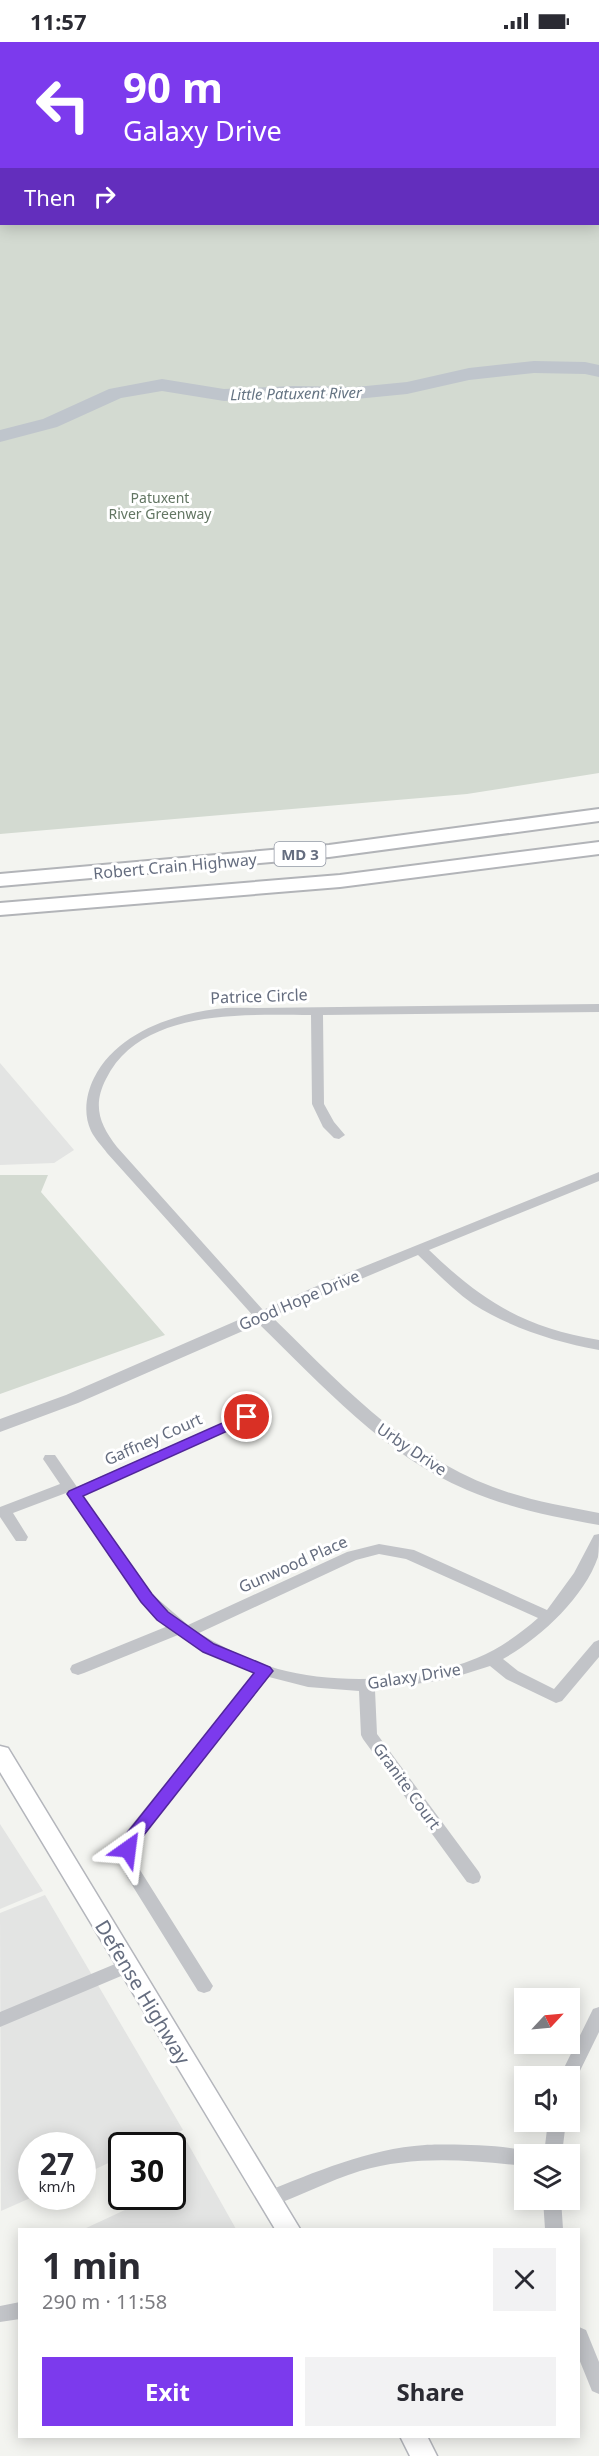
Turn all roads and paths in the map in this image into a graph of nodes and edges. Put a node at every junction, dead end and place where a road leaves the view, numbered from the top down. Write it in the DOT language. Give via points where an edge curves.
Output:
graph roads {
  1 [pos="599,815"];
  2 [pos="598,848"];
  3 [pos="0,880"];
  4 [pos="0,909"];
  5 [pos="599,1008"];
  6 [pos="317,1010"];
  7 [pos="339,1135"];
  8 [pos="599,1176"];
  9 [pos="420,1249"];
  10 [pos="261,1316"];
  11 [pos="599,1345"];
  12 [pos="247,1417"];
  13 [pos="0,1426"];
  14 [pos="50,1459"];
  15 [pos="71,1490"];
  16 [pos="599,1520"];
  17 [pos="21,1537"];
  18 [pos="599,1539"];
  19 [pos="549,1617"];
  20 [pos="182,1630"];
  21 [pos="599,1646"];
  22 [pos="492,1659"];
  23 [pos="78,1668"];
  24 [pos="265,1671"];
  25 [pos="367,1685"];
  26 [pos="0,1754"];
  27 [pos="473,1877"];
  28 [pos="128,1966"];
  29 [pos="204,1986"];
  30 [pos="599,2014"];
  31 [pos="0,2020"];
  32 [pos="574,2066"];
  33 [pos="514,2157"];
  34 [pos="269,2199"];
  35 [pos="553,2210"];
  36 [pos="287,2228"];
  37 [pos="554,2228"];
  38 [pos="18,2310"];
  39 [pos="0,2314"];
  40 [pos="580,2338"];
  41 [pos="599,2385"];
  42 [pos="414,2438"];
  43 [pos="424,2456"];
  1 -- 3 [label="highway, Robert Crain Highway / MD 3" via="329,851"];
  2 -- 4 [label="highway, Robert Crain Highway / MD 3" via="340,881"];
  5 -- 6 [label="street, Patrice Circle"];
  6 -- 7 [label="street" via="318,1104"];
  6 -- 10 [label="street, Patrice Circle" via="217,1012 154,1029 131,1042 112,1060 93,1097 98,1131 112,1150"];
  8 -- 9 [label="street, Good Hope Drive"];
  9 -- 10 [label="street, Good Hope Drive"];
  9 -- 11 [label="street" via="455,1283 501,1314 559,1336"];
  10 -- 13 [label="street, Good Hope Drive" via="72,1399"];
  10 -- 16 [label="street, Urby Drive" via="366,1416 435,1467 508,1499"];
  12 -- 15 [label="street, Gaffney Court"];
  14 -- 15 [label="street, Galaxy Drive"];
  15 -- 17 [label="street, Gaffney Court" via="4,1511"];
  15 -- 20 [label="street, Galaxy Drive" via="147,1598"];
  18 -- 19 [label="street, Galaxy Drive" via="584,1575"];
  19 -- 20 [label="street, Gunwood Place" via="410,1554 379,1549 352,1556"];
  19 -- 22 [label="street, Galaxy Drive"];
  20 -- 23 [label="street, Gunwood Place"];
  20 -- 24 [label="street, Galaxy Drive" via="209,1648"];
  21 -- 22 [label="street" via="556,1697 512,1675"];
  22 -- 25 [label="street, Galaxy Drive" via="432,1676"];
  24 -- 25 [label="street, Galaxy Drive" via="326,1683"];
  24 -- 29 [label="street" via="132,1837 128,1849 133,1872"];
  25 -- 27 [label="street, Granite Court" via="369,1735"];
  26 -- 28 [label="main road, Defense Highway"];
  28 -- 31 [label="street"];
  28 -- 34 [label="main road, Defense Highway"];
  30 -- 32 [label="street"];
  33 -- 34 [label="street" via="468,2152 392,2156 354,2165"];
  34 -- 36 [label="main road, Defense Highway"];
  35 -- 37 [label="street"];
  38 -- 39 [label="street"];
  40 -- 41 [label="street"];
  42 -- 43 [label="main road"];
}
